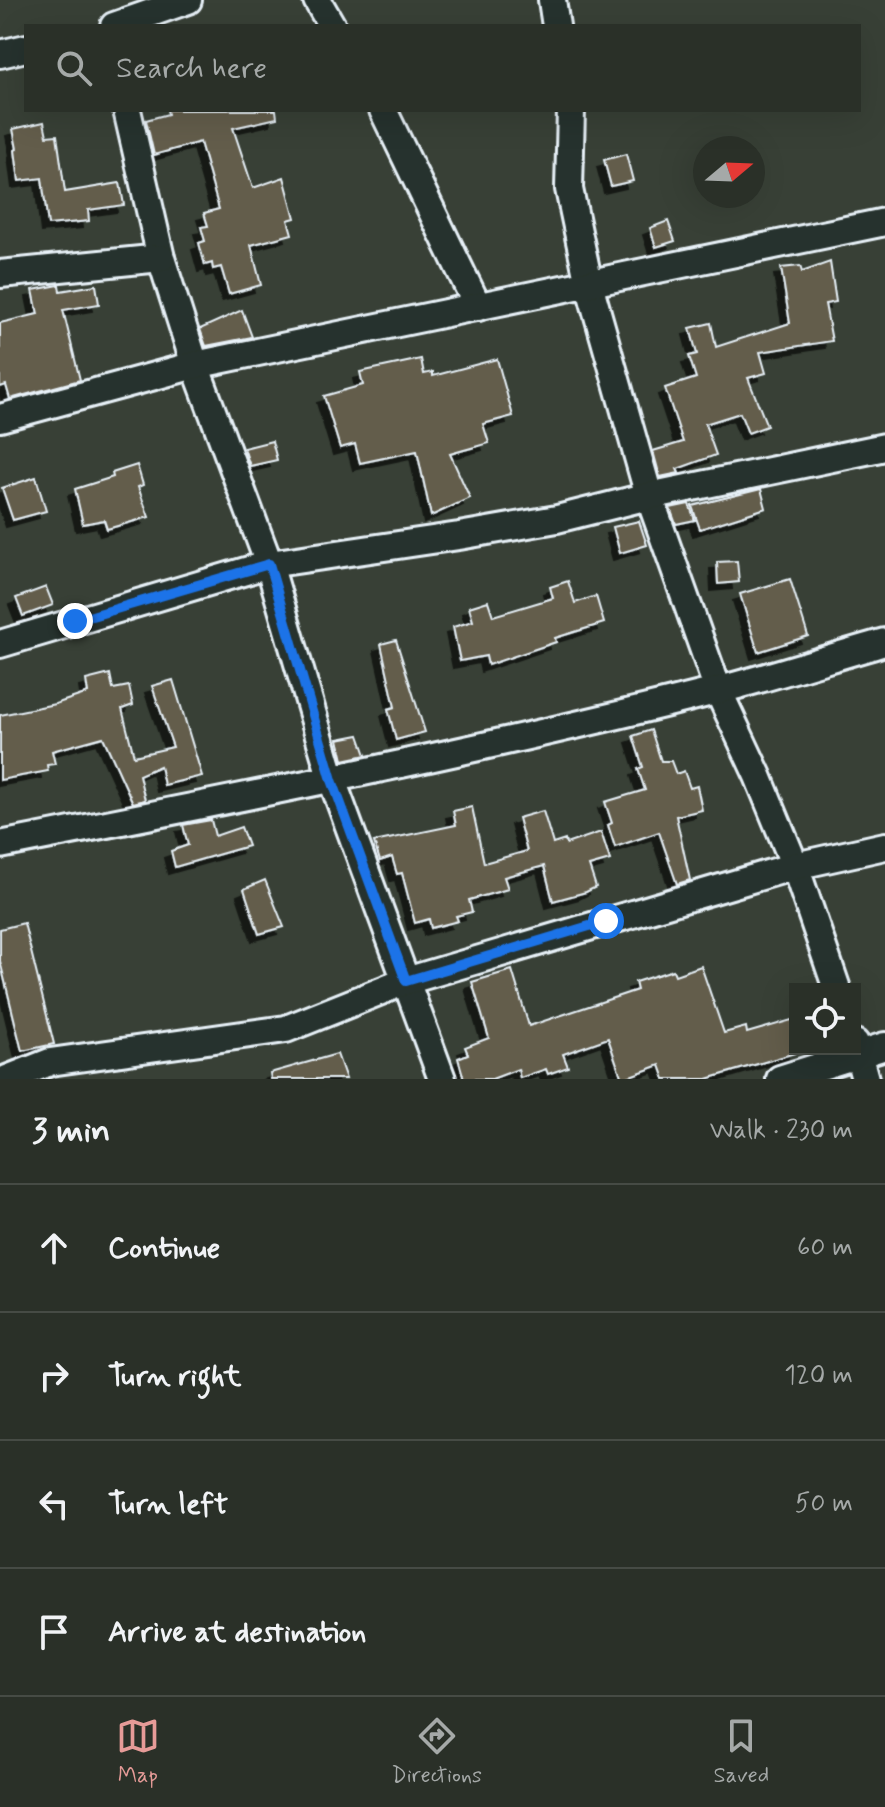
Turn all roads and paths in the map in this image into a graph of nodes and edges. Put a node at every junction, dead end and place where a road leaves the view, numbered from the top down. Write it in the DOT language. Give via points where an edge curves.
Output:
graph roads {
  1 [pos="188,0"];
  2 [pos="317,0"];
  3 [pos="552,0"];
  4 [pos="120,24"];
  5 [pos="331,24"];
  6 [pos="556,24"];
  7 [pos="24,48"];
  8 [pos="0,54"];
  9 [pos="127,112"];
  10 [pos="384,112"];
  11 [pos="571,112"];
  12 [pos="885,222"];
  13 [pos="161,258"];
  14 [pos="0,274"];
  15 [pos="589,284"];
  16 [pos="478,307"];
  17 [pos="195,365"];
  18 [pos="0,418"];
  19 [pos="885,447"];
  20 [pos="649,496"];
  21 [pos="269,564"];
  22 [pos="885,642"];
  23 [pos="0,644"];
  24 [pos="718,690"];
  25 [pos="332,780"];
  26 [pos="0,845"];
  27 [pos="885,846"];
  28 [pos="795,866"];
  29 [pos="406,981"];
  30 [pos="835,983"];
  31 [pos="885,1046"];
  32 [pos="859,1059"];
  33 [pos="7,1079"];
  34 [pos="442,1079"];
  35 [pos="780,1079"];
  1 -- 4 [label="street"];
  2 -- 5 [label="street"];
  3 -- 6 [label="street"];
  7 -- 8 [label="street"];
  9 -- 13 [label="street"];
  10 -- 16 [label="street"];
  11 -- 15 [label="street" via="569,189"];
  12 -- 15 [label="street"];
  13 -- 14 [label="street"];
  13 -- 17 [label="street"];
  15 -- 16 [label="street"];
  15 -- 20 [label="street"];
  16 -- 17 [label="street"];
  17 -- 18 [label="street"];
  17 -- 21 [label="street"];
  19 -- 20 [label="street"];
  20 -- 21 [label="street" via="515,526"];
  20 -- 24 [label="street"];
  21 -- 23 [label="street"];
  21 -- 25 [label="street"];
  22 -- 24 [label="street"];
  24 -- 25 [label="street"];
  24 -- 28 [label="street"];
  25 -- 26 [label="street"];
  25 -- 29 [label="street"];
  27 -- 28 [label="street"];
  28 -- 29 [label="street"];
  28 -- 30 [label="street"];
  29 -- 33 [label="street" via="286,1029 50,1062"];
  29 -- 34 [label="street"];
  31 -- 32 [label="street"];
  32 -- 35 [label="street"];
}
